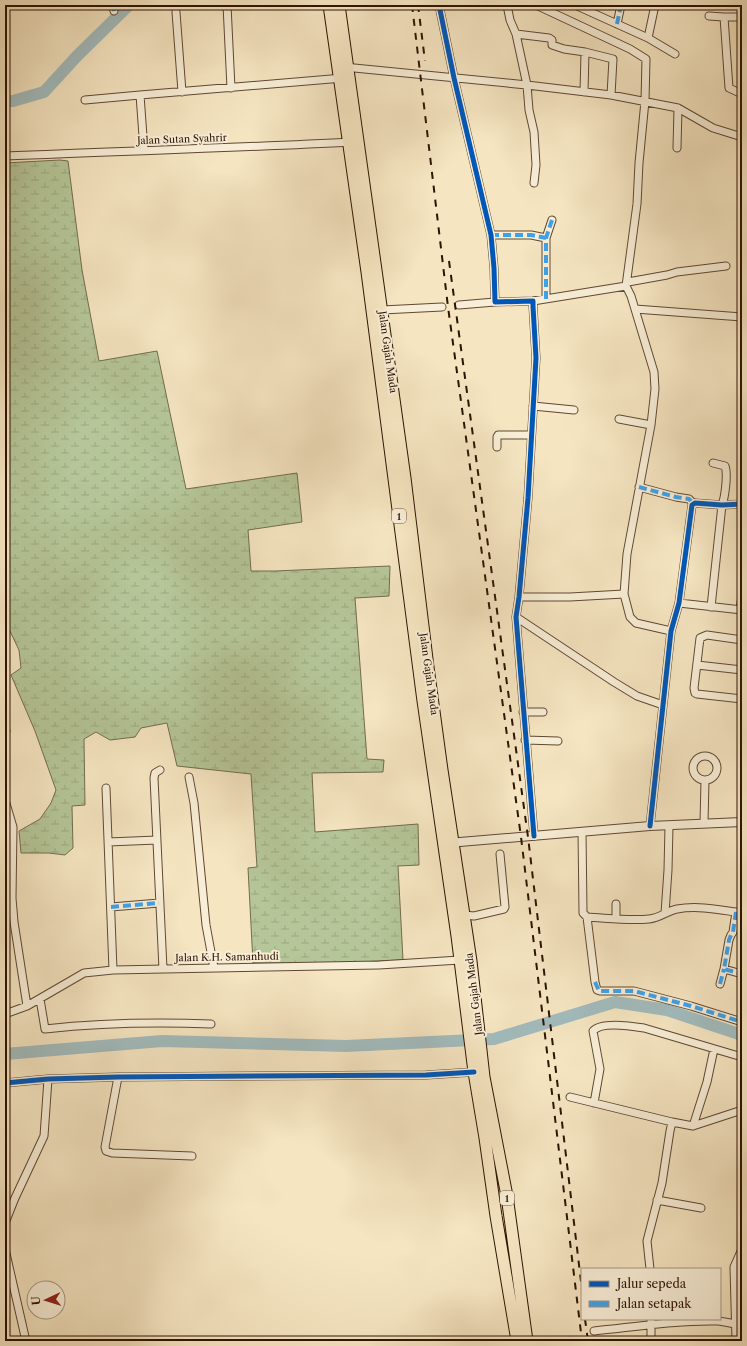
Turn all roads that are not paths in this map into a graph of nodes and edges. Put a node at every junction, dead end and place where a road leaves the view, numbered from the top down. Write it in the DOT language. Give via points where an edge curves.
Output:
graph roads {
  1 [pos="227,5"];
  2 [pos="330,5"];
  3 [pos="339,5"];
  4 [pos="439,5"];
  5 [pos="507,5"];
  6 [pos="536,5"];
  7 [pos="575,5"];
  8 [pos="621,5"];
  9 [pos="655,5"];
  10 [pos="176,12"];
  11 [pos="709,16"];
  12 [pos="724,17"];
  13 [pos="742,17"];
  14 [pos="617,24"];
  15 [pos="516,34"];
  16 [pos="648,38"];
  17 [pos="586,52"];
  18 [pos="675,54"];
  19 [pos="343,72"];
  20 [pos="454,78"];
  21 [pos="527,85"];
  22 [pos="231,88"];
  23 [pos="182,92"];
  24 [pos="584,92"];
  25 [pos="742,94"];
  26 [pos="140,95"];
  27 [pos="612,95"];
  28 [pos="85,100"];
  29 [pos="646,102"];
  30 [pos="678,108"];
  31 [pos="742,137"];
  32 [pos="354,142"];
  33 [pos="677,148"];
  34 [pos="144,150"];
  35 [pos="5,156"];
  36 [pos="534,183"];
  37 [pos="552,220"];
  38 [pos="491,235"];
  39 [pos="546,238"];
  40 [pos="726,266"];
  41 [pos="627,284"];
  42 [pos="546,299"];
  43 [pos="533,301"];
  44 [pos="495,302"];
  45 [pos="459,305"];
  46 [pos="442,307"];
  47 [pos="635,309"];
  48 [pos="382,310"];
  49 [pos="742,317"];
  50 [pos="533,406"];
  51 [pos="574,410"];
  52 [pos="619,419"];
  53 [pos="651,425"];
  54 [pos="531,435"];
  55 [pos="497,447"];
  56 [pos="713,462"];
  57 [pos="639,486"];
  58 [pos="694,504"];
  59 [pos="742,504"];
  60 [pos="722,505"];
  61 [pos="624,594"];
  62 [pos="742,595"];
  63 [pos="519,597"];
  64 [pos="679,603"];
  65 [pos="711,607"];
  66 [pos="741,610"];
  67 [pos="516,617"];
  68 [pos="671,631"];
  69 [pos="742,640"];
  70 [pos="697,665"];
  71 [pos="742,670"];
  72 [pos="742,699"];
  73 [pos="663,705"];
  74 [pos="523,712"];
  75 [pos="543,712"];
  76 [pos="525,740"];
  77 [pos="558,741"];
  78 [pos="160,770"];
  79 [pos="438,771"];
  80 [pos="189,777"];
  81 [pos="705,780"];
  82 [pos="106,788"];
  83 [pos="5,800"];
  84 [pos="742,822"];
  85 [pos="704,823"];
  86 [pos="650,826"];
  87 [pos="669,826"];
  88 [pos="582,832"];
  89 [pos="534,836"];
  90 [pos="156,840"];
  91 [pos="108,842"];
  92 [pos="448,843"];
  93 [pos="500,854"];
  94 [pos="159,903"];
  95 [pos="616,904"];
  96 [pos="111,907"];
  97 [pos="739,912"];
  98 [pos="665,913"];
  99 [pos="464,915"];
  100 [pos="587,917"];
  101 [pos="616,918"];
  102 [pos="460,960"];
  103 [pos="214,968"];
  104 [pos="163,969"];
  105 [pos="724,969"];
  106 [pos="113,970"];
  107 [pos="742,974"];
  108 [pos="720,984"];
  109 [pos="40,999"];
  110 [pos="27,1006"];
  111 [pos="5,1014"];
  112 [pos="742,1022"];
  113 [pos="211,1024"];
  114 [pos="473,1026"];
  115 [pos="714,1049"];
  116 [pos="477,1057"];
  117 [pos="742,1057"];
  118 [pos="474,1072"];
  119 [pos="118,1076"];
  120 [pos="48,1079"];
  121 [pos="5,1083"];
  122 [pos="570,1097"];
  123 [pos="594,1103"];
  124 [pos="742,1110"];
  125 [pos="672,1122"];
  126 [pos="693,1126"];
  127 [pos="192,1156"];
  128 [pos="657,1200"];
  129 [pos="701,1208"];
  130 [pos="5,1223"];
  131 [pos="5,1249"];
  132 [pos="742,1249"];
  133 [pos="650,1268"];
  134 [pos="651,1322"];
  135 [pos="738,1325"];
  136 [pos="594,1331"];
  137 [pos="26,1341"];
  138 [pos="517,1341"];
  139 [pos="527,1341"];
  140 [pos="651,1341"];
  141 [pos="736,1341"];
  1 -- 22 [label="street"];
  2 -- 19 [label="highway, Jalan Gajah Mada / 1"];
  3 -- 19 [label="highway, Jalan Gajah Mada / 1"];
  4 -- 20 [label="street"];
  5 -- 15 [label="street"];
  6 -- 29 [label="street" via="645,57"];
  7 -- 14 [label="street"];
  8 -- 14 [label="street"];
  9 -- 16 [label="street"];
  10 -- 23 [label="street"];
  11 -- 12 [label="street"];
  12 -- 13 [label="street"];
  12 -- 25 [label="street" via="729,88"];
  14 -- 16 [label="street"];
  15 -- 17 [label="street" via="551,39 552,45"];
  15 -- 21 [label="street"];
  16 -- 18 [label="street"];
  17 -- 24 [label="street"];
  17 -- 27 [label="street" via="613,59"];
  19 -- 20 [label="street"];
  19 -- 22 [label="street"];
  19 -- 32 [label="highway, Jalan Gajah Mada / 1"];
  20 -- 21 [label="street"];
  20 -- 38 [label="street"];
  21 -- 24 [label="street"];
  21 -- 36 [label="street" via="536,143"];
  22 -- 23 [label="street"];
  23 -- 26 [label="street"];
  24 -- 27 [label="street"];
  26 -- 28 [label="street"];
  26 -- 34 [label="street"];
  27 -- 29 [label="street"];
  29 -- 30 [label="street"];
  29 -- 41 [label="street"];
  30 -- 31 [label="street" via="713,128"];
  30 -- 33 [label="street"];
  32 -- 34 [label="street, Jalan Sutan Syahrir" via="197,150"];
  32 -- 48 [label="highway, Jalan Gajah Mada / 1"];
  32 -- 79 [label="highway, Jalan Gajah Mada / 1" via="367,272"];
  34 -- 35 [label="street, Jalan Sutan Syahrir"];
  37 -- 39 [label="street"];
  38 -- 39 [label="street" via="531,235"];
  38 -- 44 [label="street"];
  39 -- 42 [label="street"];
  40 -- 41 [label="street" via="677,272"];
  41 -- 42 [label="street"];
  41 -- 47 [label="street"];
  42 -- 43 [label="street"];
  43 -- 44 [label="street"];
  43 -- 50 [label="street" via="536,358"];
  44 -- 45 [label="street"];
  46 -- 48 [label="street"];
  47 -- 49 [label="street"];
  47 -- 53 [label="street" via="654,372"];
  48 -- 79 [label="highway, Jalan Gajah Mada / 1" via="427,659"];
  50 -- 51 [label="street"];
  50 -- 54 [label="street"];
  52 -- 53 [label="street"];
  53 -- 57 [label="street"];
  54 -- 55 [label="street" via="498,435"];
  54 -- 63 [label="street"];
  56 -- 60 [label="street" via="726,468"];
  57 -- 58 [label="street" via="689,499"];
  57 -- 61 [label="street" via="627,554"];
  58 -- 60 [label="street"];
  58 -- 64 [label="street"];
  59 -- 60 [label="street"];
  60 -- 65 [label="street"];
  61 -- 63 [label="street"];
  61 -- 68 [label="street" via="630,617 636,623"];
  62 -- 66 [label="street"];
  63 -- 67 [label="street"];
  64 -- 65 [label="street"];
  64 -- 68 [label="street"];
  65 -- 66 [label="street"];
  67 -- 73 [label="street" via="637,696"];
  67 -- 74 [label="street"];
  68 -- 73 [label="street"];
  69 -- 70 [label="street" via="703,636 698,642"];
  70 -- 71 [label="street"];
  70 -- 72 [label="street" via="694,692"];
  73 -- 86 [label="street"];
  74 -- 75 [label="street"];
  74 -- 76 [label="street"];
  76 -- 77 [label="street"];
  76 -- 89 [label="street"];
  78 -- 90 [label="street" via="154,775"];
  79 -- 92 [label="highway, Jalan Gajah Mada / 1"];
  80 -- 103 [label="street" via="194,803 206,925"];
  81 -- 85 [label="street"];
  82 -- 91 [label="street"];
  83 -- 110 [label="street" via="13,827 12,898"];
  84 -- 85 [label="street"];
  85 -- 87 [label="street"];
  86 -- 87 [label="street"];
  86 -- 88 [label="street"];
  87 -- 98 [label="street"];
  88 -- 89 [label="street"];
  88 -- 100 [label="street" via="583,913"];
  89 -- 92 [label="street"];
  90 -- 91 [label="street"];
  90 -- 94 [label="street"];
  91 -- 96 [label="street"];
  92 -- 99 [label="highway, Jalan Gajah Mada / 1"];
  92 -- 102 [label="highway, Jalan Gajah Mada / 1"];
  93 -- 99 [label="street" via="504,909 474,916"];
  94 -- 96 [label="street"];
  94 -- 104 [label="street"];
  95 -- 101 [label="street"];
  96 -- 106 [label="street"];
  97 -- 98 [label="street" via="697,908 677,909"];
  97 -- 105 [label="street" via="734,932 730,935"];
  98 -- 101 [label="street" via="659,918"];
  99 -- 114 [label="highway, Jalan Gajah Mada / 1" via="471,961"];
  100 -- 101 [label="street"];
  100 -- 112 [label="street" via="598,991 634,991"];
  102 -- 103 [label="street, Jalan K.H. Samanhudi" via="379,965"];
  102 -- 114 [label="highway, Jalan Gajah Mada / 1"];
  103 -- 104 [label="street, Jalan K.H. Samanhudi"];
  104 -- 106 [label="street, Jalan K.H. Samanhudi"];
  105 -- 107 [label="street"];
  105 -- 108 [label="street"];
  106 -- 109 [label="street, Jalan K.H. Samanhudi" via="84,973"];
  109 -- 110 [label="street, Jalan K.H. Samanhudi"];
  109 -- 113 [label="street" via="45,1029 92,1024"];
  110 -- 111 [label="street, Jalan K.H. Samanhudi"];
  114 -- 116 [label="highway, Jalan Gajah Mada / 1"];
  115 -- 117 [label="street"];
  115 -- 123 [label="street" via="644,1028 615,1026 595,1029 593,1035 600,1069"];
  115 -- 126 [label="street"];
  116 -- 118 [label="highway, Jalan Gajah Mada / 1"];
  116 -- 139 [label="highway, Jalan Gajah Mada / 1" via="484,1077 507,1196"];
  118 -- 119 [label="street" via="426,1075"];
  118 -- 138 [label="highway, Jalan Gajah Mada / 1"];
  119 -- 120 [label="street"];
  119 -- 127 [label="street" via="106,1151"];
  120 -- 121 [label="street"];
  120 -- 130 [label="street" via="44,1136"];
  122 -- 123 [label="street"];
  123 -- 125 [label="street"];
  124 -- 126 [label="street"];
  125 -- 126 [label="street"];
  125 -- 128 [label="street"];
  128 -- 129 [label="street"];
  128 -- 133 [label="street" via="647,1241"];
  131 -- 137 [label="street"];
  132 -- 135 [label="street" via="734,1267"];
  134 -- 135 [label="street" via="705,1321"];
  134 -- 136 [label="street"];
  134 -- 140 [label="street"];
  135 -- 141 [label="street"];
}
